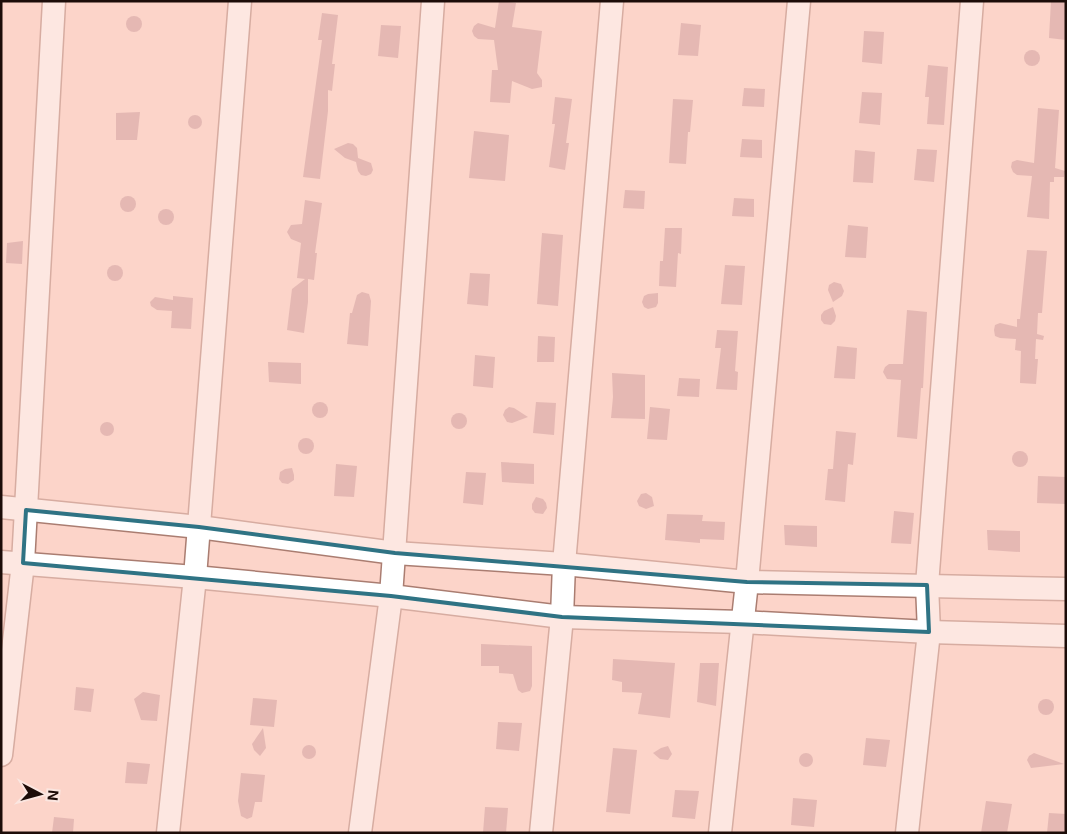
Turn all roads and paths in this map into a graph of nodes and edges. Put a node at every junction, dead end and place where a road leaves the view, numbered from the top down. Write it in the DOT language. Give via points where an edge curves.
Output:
graph roads {
  1 [pos="54,1"];
  2 [pos="240,1"];
  3 [pos="433,1"];
  4 [pos="612,1"];
  5 [pos="799,1"];
  6 [pos="972,1"];
  7 [pos="1,507"];
  8 [pos="26,510"];
  9 [pos="199,527"];
  10 [pos="394,553"];
  11 [pos="12,562"];
  12 [pos="564,564"];
  13 [pos="195,577"];
  14 [pos="747,582"];
  15 [pos="927,585"];
  16 [pos="1066,589"];
  17 [pos="392,596"];
  18 [pos="562,618"];
  19 [pos="742,622"];
  20 [pos="929,632"];
  21 [pos="1066,636"];
  22 [pos="1,755"];
  23 [pos="168,833"];
  24 [pos="360,833"];
  25 [pos="541,833"];
  26 [pos="720,833"];
  27 [pos="907,833"];
  1 -- 8 [label="street"];
  2 -- 9 [label="street"];
  3 -- 10 [label="street"];
  4 -- 12 [label="street"];
  5 -- 14 [label="street"];
  6 -- 15 [label="street"];
  7 -- 8 [label="street"];
  8 -- 9 [label="street"];
  8 -- 11 [label="street"];
  9 -- 10 [label="street"];
  9 -- 13 [label="street"];
  10 -- 12 [label="street"];
  10 -- 17 [label="street"];
  11 -- 13 [label="street"];
  11 -- 22 [label="street"];
  12 -- 14 [label="street"];
  12 -- 18 [label="street"];
  13 -- 17 [label="street"];
  13 -- 23 [label="street"];
  14 -- 15 [label="street"];
  14 -- 19 [label="street"];
  15 -- 16 [label="street"];
  15 -- 20 [label="street"];
  17 -- 18 [label="street"];
  17 -- 24 [label="street"];
  18 -- 19 [label="street"];
  18 -- 25 [label="street"];
  19 -- 20 [label="street"];
  19 -- 26 [label="street"];
  20 -- 21 [label="street"];
  20 -- 27 [label="street"];
}
